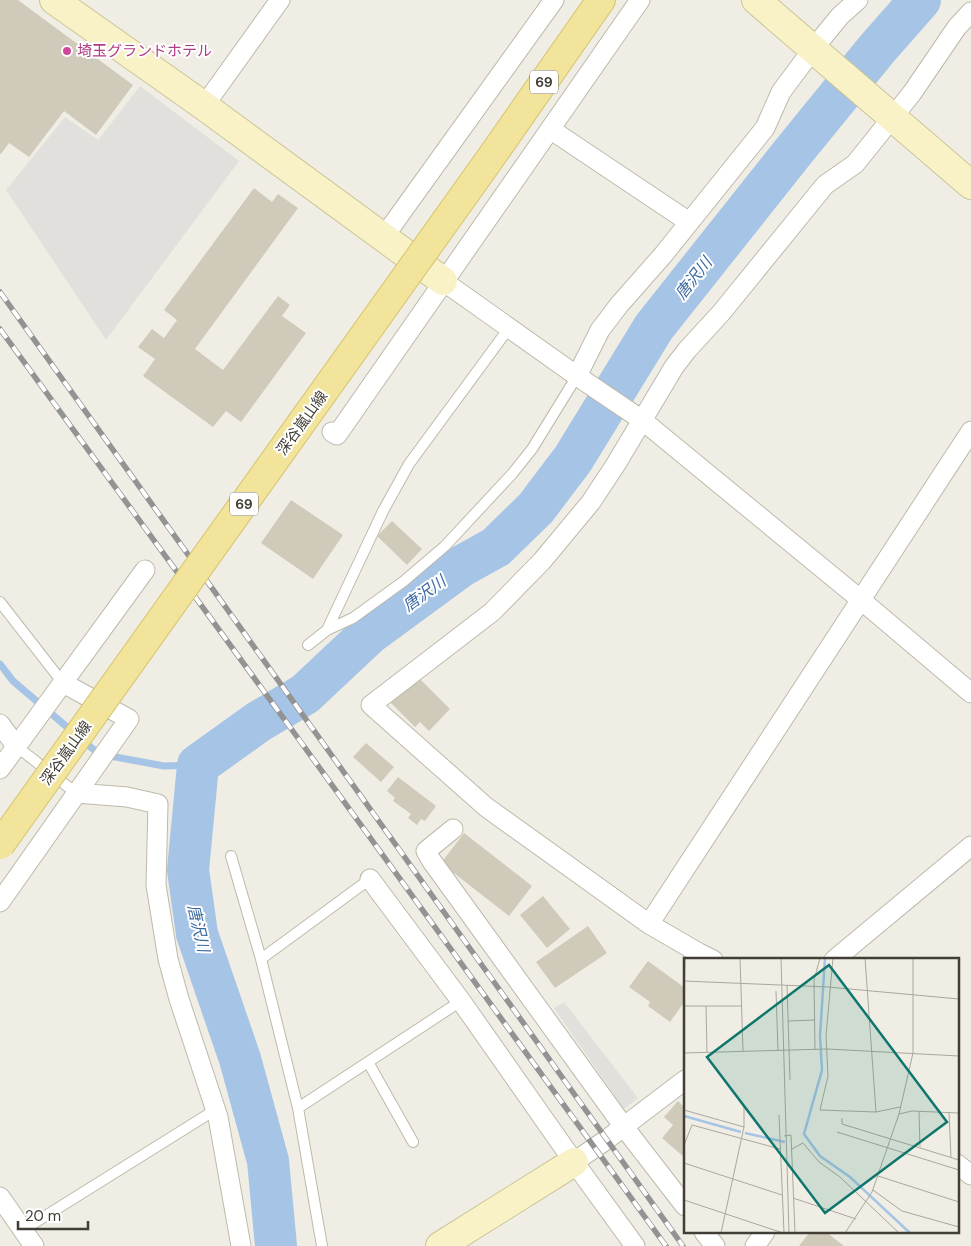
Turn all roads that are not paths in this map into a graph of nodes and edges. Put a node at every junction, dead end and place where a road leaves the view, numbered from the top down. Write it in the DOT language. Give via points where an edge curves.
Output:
graph roads {
  1 [pos="54,0"];
  2 [pos="280,0"];
  3 [pos="554,0"];
  4 [pos="602,0"];
  5 [pos="640,0"];
  6 [pos="756,0"];
  7 [pos="858,0"];
  8 [pos="971,12"];
  9 [pos="817,52"];
  10 [pos="204,106"];
  11 [pos="888,113"];
  12 [pos="550,129"];
  13 [pos="971,185"];
  14 [pos="689,222"];
  15 [pos="383,238"];
  16 [pos="443,281"];
  17 [pos="509,328"];
  18 [pos="582,379"];
  19 [pos="638,417"];
  20 [pos="971,430"];
  21 [pos="332,432"];
  22 [pos="144,570"];
  23 [pos="861,600"];
  24 [pos="0,602"];
  25 [pos="327,630"];
  26 [pos="308,644"];
  27 [pos="63,683"];
  28 [pos="971,693"];
  29 [pos="0,724"];
  30 [pos="16,746"];
  31 [pos="0,769"];
  32 [pos="76,792"];
  33 [pos="453,829"];
  34 [pos="0,846"];
  35 [pos="971,846"];
  36 [pos="231,856"];
  37 [pos="370,879"];
  38 [pos="0,902"];
  39 [pos="649,924"];
  40 [pos="709,958"];
  41 [pos="836,958"];
  42 [pos="262,959"];
  43 [pos="461,1001"];
  44 [pos="368,1062"];
  45 [pos="684,1081"];
  46 [pos="298,1108"];
  47 [pos="215,1110"];
  48 [pos="624,1126"];
  49 [pos="413,1142"];
  50 [pos="574,1162"];
  51 [pos="958,1165"];
  52 [pos="971,1175"];
  53 [pos="0,1196"];
  54 [pos="684,1205"];
  55 [pos="23,1230"];
  56 [pos="706,1234"];
  57 [pos="764,1234"];
  58 [pos="34,1246"];
  59 [pos="240,1246"];
  60 [pos="322,1246"];
  61 [pos="440,1246"];
  62 [pos="635,1246"];
  63 [pos="715,1246"];
  64 [pos="755,1246"];
  1 -- 10 [label="street"];
  2 -- 10 [label="street"];
  3 -- 15 [label="street"];
  4 -- 34 [label="main road, 深谷嵐山線 / 69, bridge"];
  5 -- 12 [label="street"];
  6 -- 9 [label="street"];
  7 -- 9 [label="street" via="840,16"];
  8 -- 11 [label="street" via="957,27 912,94"];
  9 -- 11 [label="street"];
  9 -- 14 [label="street" via="781,92 765,128"];
  10 -- 15 [label="street"];
  11 -- 13 [label="street"];
  11 -- 19 [label="street" via="855,164 825,185 687,350"];
  12 -- 14 [label="street"];
  12 -- 16 [label="street"];
  14 -- 18 [label="street" via="600,330"];
  15 -- 16 [label="street"];
  16 -- 17 [label="street"];
  16 -- 21 [label="street" via="336,435"];
  17 -- 18 [label="street"];
  17 -- 25 [label="lane" via="409,464"];
  18 -- 19 [label="street"];
  18 -- 25 [label="lane" via="512,474 445,546 353,618"];
  19 -- 23 [label="street"];
  19 -- 39 [label="street" via="616,464 591,502 542,561 492,612 371,705 486,807"];
  20 -- 23 [label="street"];
  22 -- 27 [label="street"];
  23 -- 28 [label="street"];
  23 -- 39 [label="street"];
  24 -- 27 [label="lane"];
  25 -- 26 [label="lane"];
  27 -- 30 [label="street"];
  27 -- 32 [label="street" via="129,718"];
  29 -- 30 [label="street"];
  30 -- 31 [label="street"];
  30 -- 32 [label="lane"];
  32 -- 38 [label="street"];
  32 -- 47 [label="street" via="158,804 156,885 168,959"];
  33 -- 48 [label="street" via="426,851 431,860"];
  35 -- 41 [label="street"];
  36 -- 42 [label="lane"];
  37 -- 42 [label="lane"];
  37 -- 43 [label="street"];
  39 -- 40 [label="street"];
  42 -- 46 [label="lane"];
  43 -- 44 [label="lane"];
  43 -- 50 [label="street"];
  44 -- 46 [label="lane"];
  44 -- 49 [label="lane"];
  45 -- 48 [label="street"];
  46 -- 60 [label="lane"];
  47 -- 55 [label="lane"];
  47 -- 59 [label="street"];
  48 -- 50 [label="street"];
  48 -- 54 [label="street"];
  50 -- 61 [label="street"];
  50 -- 62 [label="street"];
  51 -- 52 [label="street"];
  53 -- 55 [label="street"];
  55 -- 58 [label="street"];
  56 -- 63 [label="street"];
  57 -- 64 [label="street"];
}
